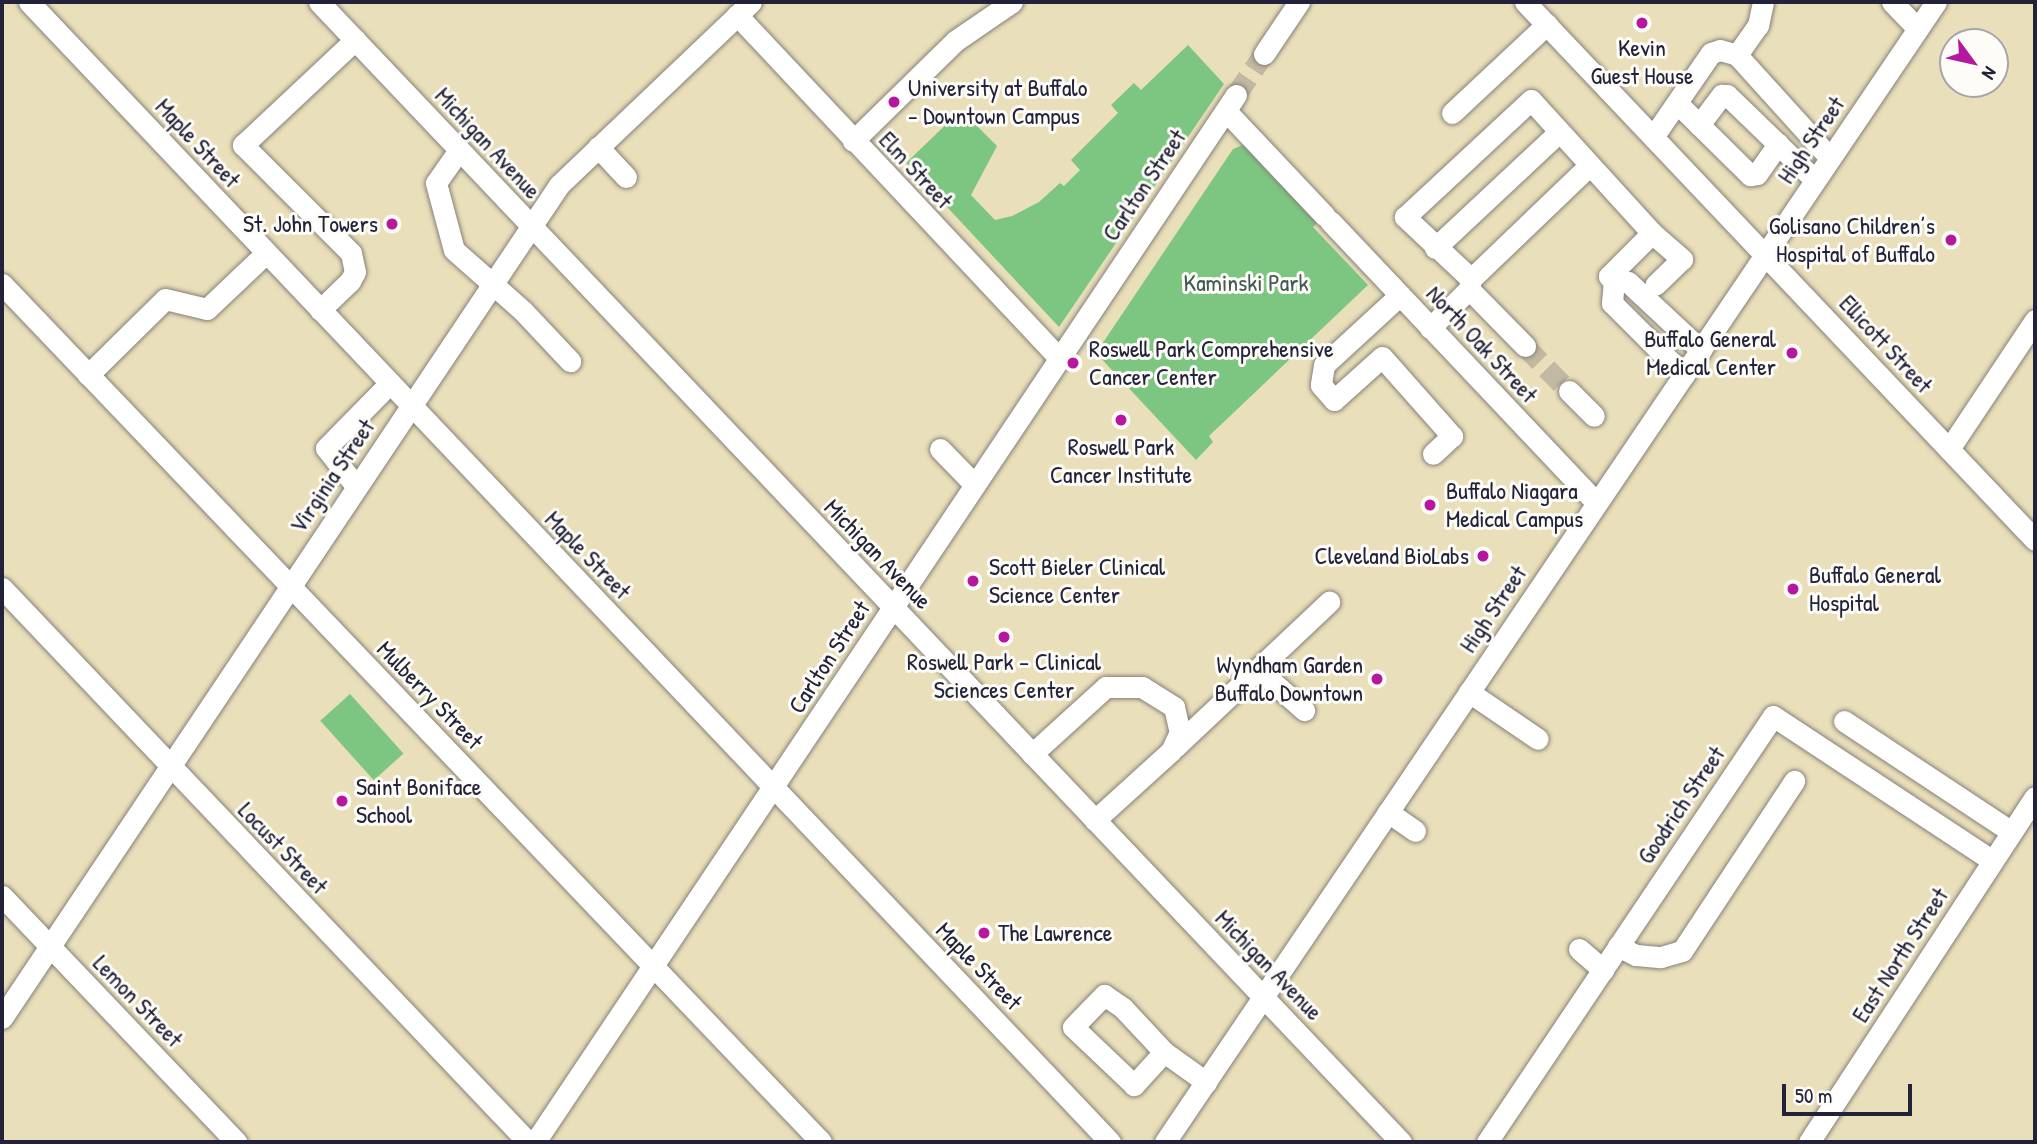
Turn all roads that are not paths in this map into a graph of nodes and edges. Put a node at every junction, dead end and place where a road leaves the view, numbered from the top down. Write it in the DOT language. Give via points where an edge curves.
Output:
graph roads {
  1 [pos="29,2"];
  2 [pos="318,2"];
  3 [pos="1012,2"];
  4 [pos="1299,2"];
  5 [pos="1525,2"];
  6 [pos="1763,2"];
  7 [pos="1892,2"];
  8 [pos="1936,2"];
  9 [pos="744,8"];
  10 [pos="1547,24"];
  11 [pos="1918,29"];
  12 [pos="355,40"];
  13 [pos="1264,54"];
  14 [pos="1737,55"];
  15 [pos="1231,103"];
  16 [pos="1676,103"];
  17 [pos="1452,113"];
  18 [pos="1699,125"];
  19 [pos="1559,132"];
  20 [pos="1653,137"];
  21 [pos="853,141"];
  22 [pos="1778,144"];
  23 [pos="598,147"];
  24 [pos="459,150"];
  25 [pos="1830,158"];
  26 [pos="1589,166"];
  27 [pos="626,177"];
  28 [pos="1815,180"];
  29 [pos="530,226"];
  30 [pos="1652,233"];
  31 [pos="1435,248"];
  32 [pos="266,253"];
  33 [pos="1765,255"];
  34 [pos="493,282"];
  35 [pos="1614,282"];
  36 [pos="2,284"];
  37 [pos="1470,284"];
  38 [pos="1655,285"];
  39 [pos="1400,295"];
  40 [pos="320,310"];
  41 [pos="2035,320"];
  42 [pos="1430,327"];
  43 [pos="1525,346"];
  44 [pos="1701,350"];
  45 [pos="1060,359"];
  46 [pos="570,361"];
  47 [pos="88,374"];
  48 [pos="1684,375"];
  49 [pos="390,383"];
  50 [pos="1569,391"];
  51 [pos="411,406"];
  52 [pos="1594,416"];
  53 [pos="940,449"];
  54 [pos="1949,449"];
  55 [pos="1433,454"];
  56 [pos="975,485"];
  57 [pos="356,486"];
  58 [pos="1597,503"];
  59 [pos="2035,540"];
  60 [pos="290,586"];
  61 [pos="2,588"];
  62 [pos="1329,602"];
  63 [pos="893,608"];
  64 [pos="1258,669"];
  65 [pos="1469,692"];
  66 [pos="1304,710"];
  67 [pos="1844,721"];
  68 [pos="1538,738"];
  69 [pos="1171,751"];
  70 [pos="1032,754"];
  71 [pos="170,767"];
  72 [pos="1794,781"];
  73 [pos="774,788"];
  74 [pos="2035,797"];
  75 [pos="1388,812"];
  76 [pos="1095,820"];
  77 [pos="1415,831"];
  78 [pos="2012,832"];
  79 [pos="1993,861"];
  80 [pos="2,896"];
  81 [pos="48,945"];
  82 [pos="1618,946"];
  83 [pos="1579,949"];
  84 [pos="654,967"];
  85 [pos="1603,970"];
  86 [pos="1263,997"];
  87 [pos="2,1018"];
  88 [pos="1164,1052"];
  89 [pos="1206,1082"];
  90 [pos="236,1142"];
  91 [pos="528,1142"];
  92 [pos="535,1142"];
  93 [pos="821,1142"];
  94 [pos="1110,1142"];
  95 [pos="1165,1142"];
  96 [pos="1401,1142"];
  97 [pos="1487,1142"];
  98 [pos="1809,1142"];
  1 -- 32 [label="street, Maple Street"];
  2 -- 12 [label="street, Michigan Avenue"];
  3 -- 21 [label="street" via="955,41"];
  4 -- 13 [label="street"];
  5 -- 10 [label="street, Ellicott Street"];
  6 -- 14 [label="street" via="1758,25"];
  7 -- 11 [label="street"];
  8 -- 11 [label="street, High Street"];
  9 -- 21 [label="street, Elm Street"];
  9 -- 23 [label="street, Virginia Street"];
  10 -- 17 [label="street"];
  10 -- 20 [label="street, Ellicott Street"];
  11 -- 25 [label="street, High Street"];
  12 -- 24 [label="street, Michigan Avenue"];
  12 -- 40 [label="street" via="243,145 351,253 355,272 351,281"];
  14 -- 16 [label="street" via="1720,50 1712,53"];
  14 -- 25 [label="street"];
  15 -- 39 [label="street, North Oak Street" via="1327,218"];
  15 -- 45 [label="street, Carlton Street"];
  16 -- 18 [label="street"];
  16 -- 20 [label="street"];
  18 -- 22 [label="street" via="1721,95 1727,95"];
  18 -- 22 [label="street" via="1750,175 1757,174"];
  19 -- 26 [label="street"];
  19 -- 31 [label="street"];
  19 -- 31 [label="street" via="1531,100 1405,217"];
  20 -- 33 [label="street, Ellicott Street"];
  21 -- 45 [label="street, Elm Street"];
  22 -- 28 [label="street"];
  23 -- 27 [label="street"];
  23 -- 29 [label="street, Virginia Street" via="559,185"];
  24 -- 29 [label="street, Michigan Avenue"];
  24 -- 34 [label="street" via="438,177 436,193 459,258"];
  25 -- 28 [label="street, High Street"];
  26 -- 30 [label="street"];
  26 -- 37 [label="street"];
  28 -- 33 [label="street, High Street"];
  29 -- 34 [label="street, Virginia Street"];
  29 -- 63 [label="street, Michigan Avenue"];
  30 -- 35 [label="street" via="1608,276"];
  30 -- 38 [label="street" via="1682,259"];
  31 -- 37 [label="street"];
  32 -- 40 [label="street, Maple Street"];
  32 -- 47 [label="street" via="207,309 165,299"];
  33 -- 44 [label="street, High Street"];
  33 -- 54 [label="street, Ellicott Street"];
  34 -- 46 [label="street"];
  34 -- 51 [label="street, Virginia Street"];
  35 -- 44 [label="street" via="1628,282"];
  35 -- 48 [label="street" via="1612,303"];
  36 -- 47 [label="street, Mulberry Street"];
  37 -- 42 [label="street"];
  37 -- 43 [label="street"];
  39 -- 42 [label="street, North Oak Street"];
  39 -- 55 [label="street" via="1324,365 1321,385 1334,400 1381,357 1452,436"];
  40 -- 49 [label="street, Maple Street"];
  41 -- 54 [label="street"];
  42 -- 58 [label="street, North Oak Street"];
  44 -- 48 [label="street, High Street"];
  45 -- 56 [label="street, Carlton Street"];
  47 -- 60 [label="street, Mulberry Street"];
  48 -- 58 [label="street, High Street"];
  49 -- 51 [label="street, Maple Street"];
  49 -- 57 [label="street" via="326,448"];
  50 -- 52 [label="street"];
  51 -- 57 [label="street, Virginia Street"];
  51 -- 73 [label="street, Maple Street"];
  53 -- 56 [label="street"];
  54 -- 59 [label="street, Ellicott Street"];
  56 -- 63 [label="street, Carlton Street"];
  57 -- 60 [label="street, Virginia Street"];
  58 -- 65 [label="street, High Street"];
  60 -- 71 [label="street, Virginia Street"];
  60 -- 84 [label="street, Mulberry Street"];
  61 -- 71 [label="street, Locust Street"];
  62 -- 64 [label="street"];
  63 -- 70 [label="street, Michigan Avenue"];
  63 -- 73 [label="street, Carlton Street"];
  64 -- 66 [label="street"];
  64 -- 69 [label="street"];
  65 -- 68 [label="street"];
  65 -- 75 [label="street, High Street"];
  67 -- 78 [label="street"];
  69 -- 70 [label="street" via="1180,732 1174,708 1142,687 1107,687"];
  69 -- 76 [label="street"];
  70 -- 76 [label="street, Michigan Avenue"];
  71 -- 81 [label="street, Virginia Street"];
  71 -- 91 [label="street, Locust Street"];
  72 -- 82 [label="street" via="1682,951 1661,957 1636,955"];
  73 -- 84 [label="street, Carlton Street"];
  73 -- 94 [label="street, Maple Street"];
  74 -- 78 [label="street, East North Street"];
  75 -- 77 [label="street"];
  75 -- 86 [label="street, High Street"];
  76 -- 86 [label="street, Michigan Avenue"];
  78 -- 79 [label="street, East North Street"];
  79 -- 82 [label="street, Goodrich Street" via="1773,716"];
  79 -- 98 [label="street, East North Street"];
  80 -- 81 [label="street, Lemon Street"];
  81 -- 87 [label="street, Virginia Street"];
  81 -- 90 [label="street, Lemon Street"];
  82 -- 85 [label="street, Goodrich Street"];
  83 -- 85 [label="street"];
  84 -- 92 [label="street, Carlton Street"];
  84 -- 93 [label="street, Mulberry Street"];
  85 -- 97 [label="street, Goodrich Street"];
  86 -- 89 [label="street, High Street"];
  86 -- 96 [label="street, Michigan Avenue"];
  88 -- 89 [label="street"];
  89 -- 95 [label="street, High Street"];
}
